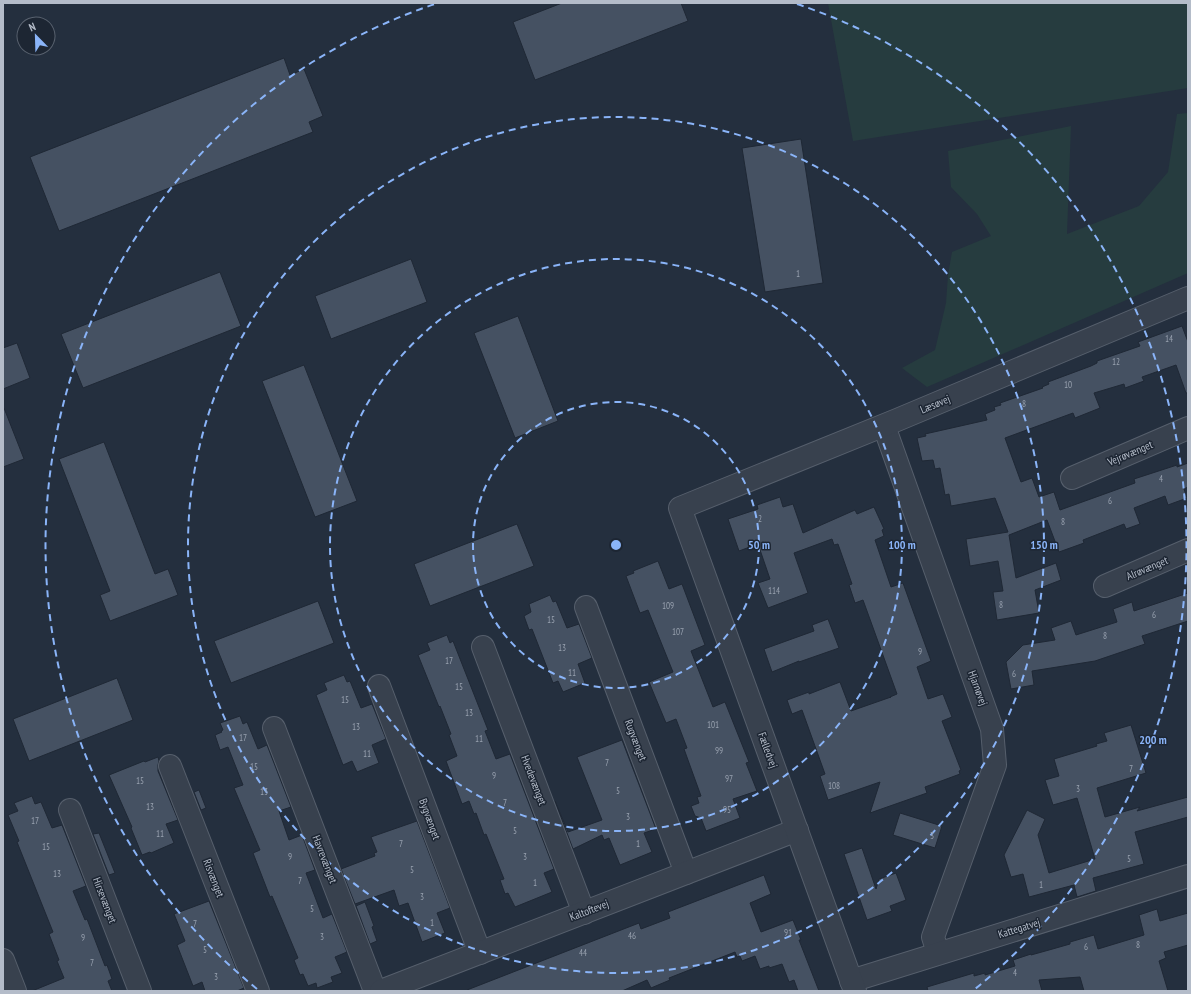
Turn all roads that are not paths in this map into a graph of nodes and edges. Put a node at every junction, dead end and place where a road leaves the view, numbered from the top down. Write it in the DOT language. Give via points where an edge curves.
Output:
graph roads {
  1 [pos="1188,298"];
  2 [pos="884,426"];
  3 [pos="1188,428"];
  4 [pos="1072,478"];
  5 [pos="680,508"];
  6 [pos="1188,550"];
  7 [pos="1105,586"];
  8 [pos="586,607"];
  9 [pos="483,647"];
  10 [pos="379,686"];
  11 [pos="274,728"];
  12 [pos="170,766"];
  13 [pos="70,810"];
  14 [pos="796,830"];
  15 [pos="686,873"];
  16 [pos="1188,876"];
  17 [pos="584,912"];
  18 [pos="480,953"];
  19 [pos="938,953"];
  20 [pos="3,960"];
  21 [pos="853,986"];
  22 [pos="15,991"];
  23 [pos="140,991"];
  24 [pos="258,991"];
  25 [pos="375,991"];
  26 [pos="381,991"];
  1 -- 2 [label="street, Læsøvej"];
  2 -- 5 [label="street, Læsøvej"];
  2 -- 19 [label="street, Hjarnøvej" via="992,729 995,765 933,937"];
  3 -- 4 [label="street, Vejrøvænget"];
  5 -- 14 [label="street, Fælledvej"];
  6 -- 7 [label="street, Alrøvænget"];
  8 -- 15 [label="street, Rugvænget"];
  9 -- 17 [label="street, Hvedevænget"];
  10 -- 18 [label="street, Bygvænget"];
  11 -- 25 [label="street, Havrevænget"];
  12 -- 24 [label="street, Risvænget"];
  13 -- 23 [label="street, Hirsevænget"];
  14 -- 15 [label="street, Kaltoftevej"];
  14 -- 21 [label="street, Fælledvej"];
  15 -- 17 [label="street, Kaltoftevej"];
  16 -- 19 [label="street, Kattegatvej"];
  17 -- 18 [label="street, Kaltoftevej"];
  18 -- 26 [label="street, Kaltoftevej"];
  19 -- 21 [label="street, Kattegatvej"];
  20 -- 22 [label="street"];
}
